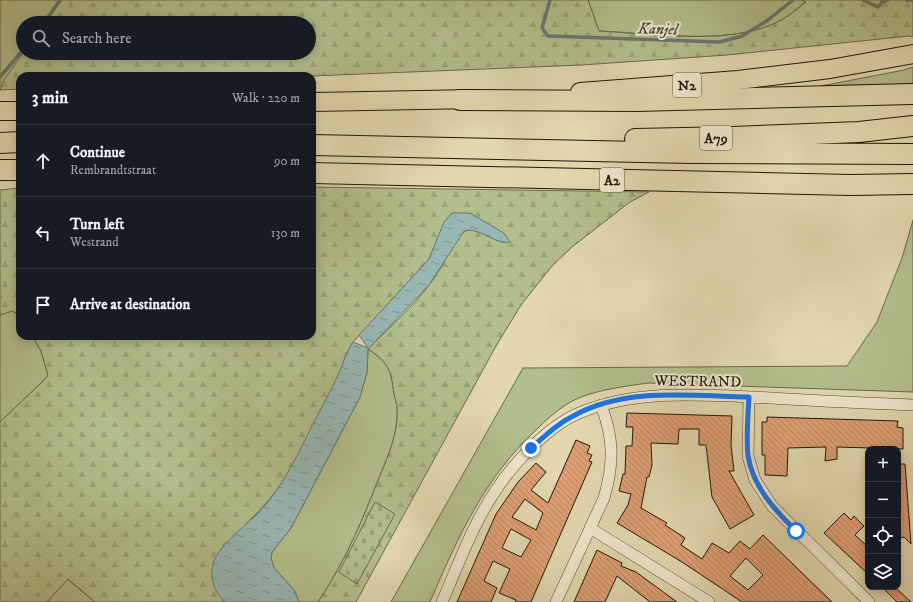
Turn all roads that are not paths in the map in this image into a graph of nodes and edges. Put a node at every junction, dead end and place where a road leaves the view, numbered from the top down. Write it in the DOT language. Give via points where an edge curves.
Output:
graph roads {
  1 [pos="913,54"];
  2 [pos="913,94"];
  3 [pos="460,100"];
  4 [pos="316,102"];
  5 [pos="0,111"];
  6 [pos="16,111"];
  7 [pos="913,126"];
  8 [pos="16,142"];
  9 [pos="0,143"];
  10 [pos="316,145"];
  11 [pos="520,149"];
  12 [pos="913,154"];
  13 [pos="0,170"];
  14 [pos="16,170"];
  15 [pos="16,171"];
  16 [pos="0,173"];
  17 [pos="316,173"];
  18 [pos="913,184"];
  19 [pos="749,397"];
  20 [pos="601,405"];
  21 [pos="913,406"];
  22 [pos="590,528"];
  23 [pos="442,602"];
  24 [pos="556,602"];
  25 [pos="709,602"];
  26 [pos="869,602"];
  1 -- 3 [label="highway, N2" via="830,69 738,80"];
  2 -- 3 [label="highway" via="636,101"];
  3 -- 4 [label="highway, N2"];
  5 -- 6 [label="highway"];
  7 -- 11 [label="highway, A79" via="859,132 639,139"];
  8 -- 9 [label="highway"];
  10 -- 11 [label="highway, A2"];
  11 -- 12 [label="highway, A2"];
  13 -- 14 [label="highway"];
  15 -- 16 [label="highway"];
  17 -- 18 [label="highway, A2" via="851,185"];
  19 -- 20 [label="street, WESTRAND" via="654,395"];
  19 -- 21 [label="street, WESTRAND"];
  19 -- 26 [label="street" via="748,456 755,480 772,506"];
  20 -- 22 [label="street" via="610,430 612,463 604,498"];
  20 -- 23 [label="street, WESTRAND" via="575,414 553,429 508,473 480,519"];
  22 -- 24 [label="street"];
  22 -- 25 [label="street"];
}
